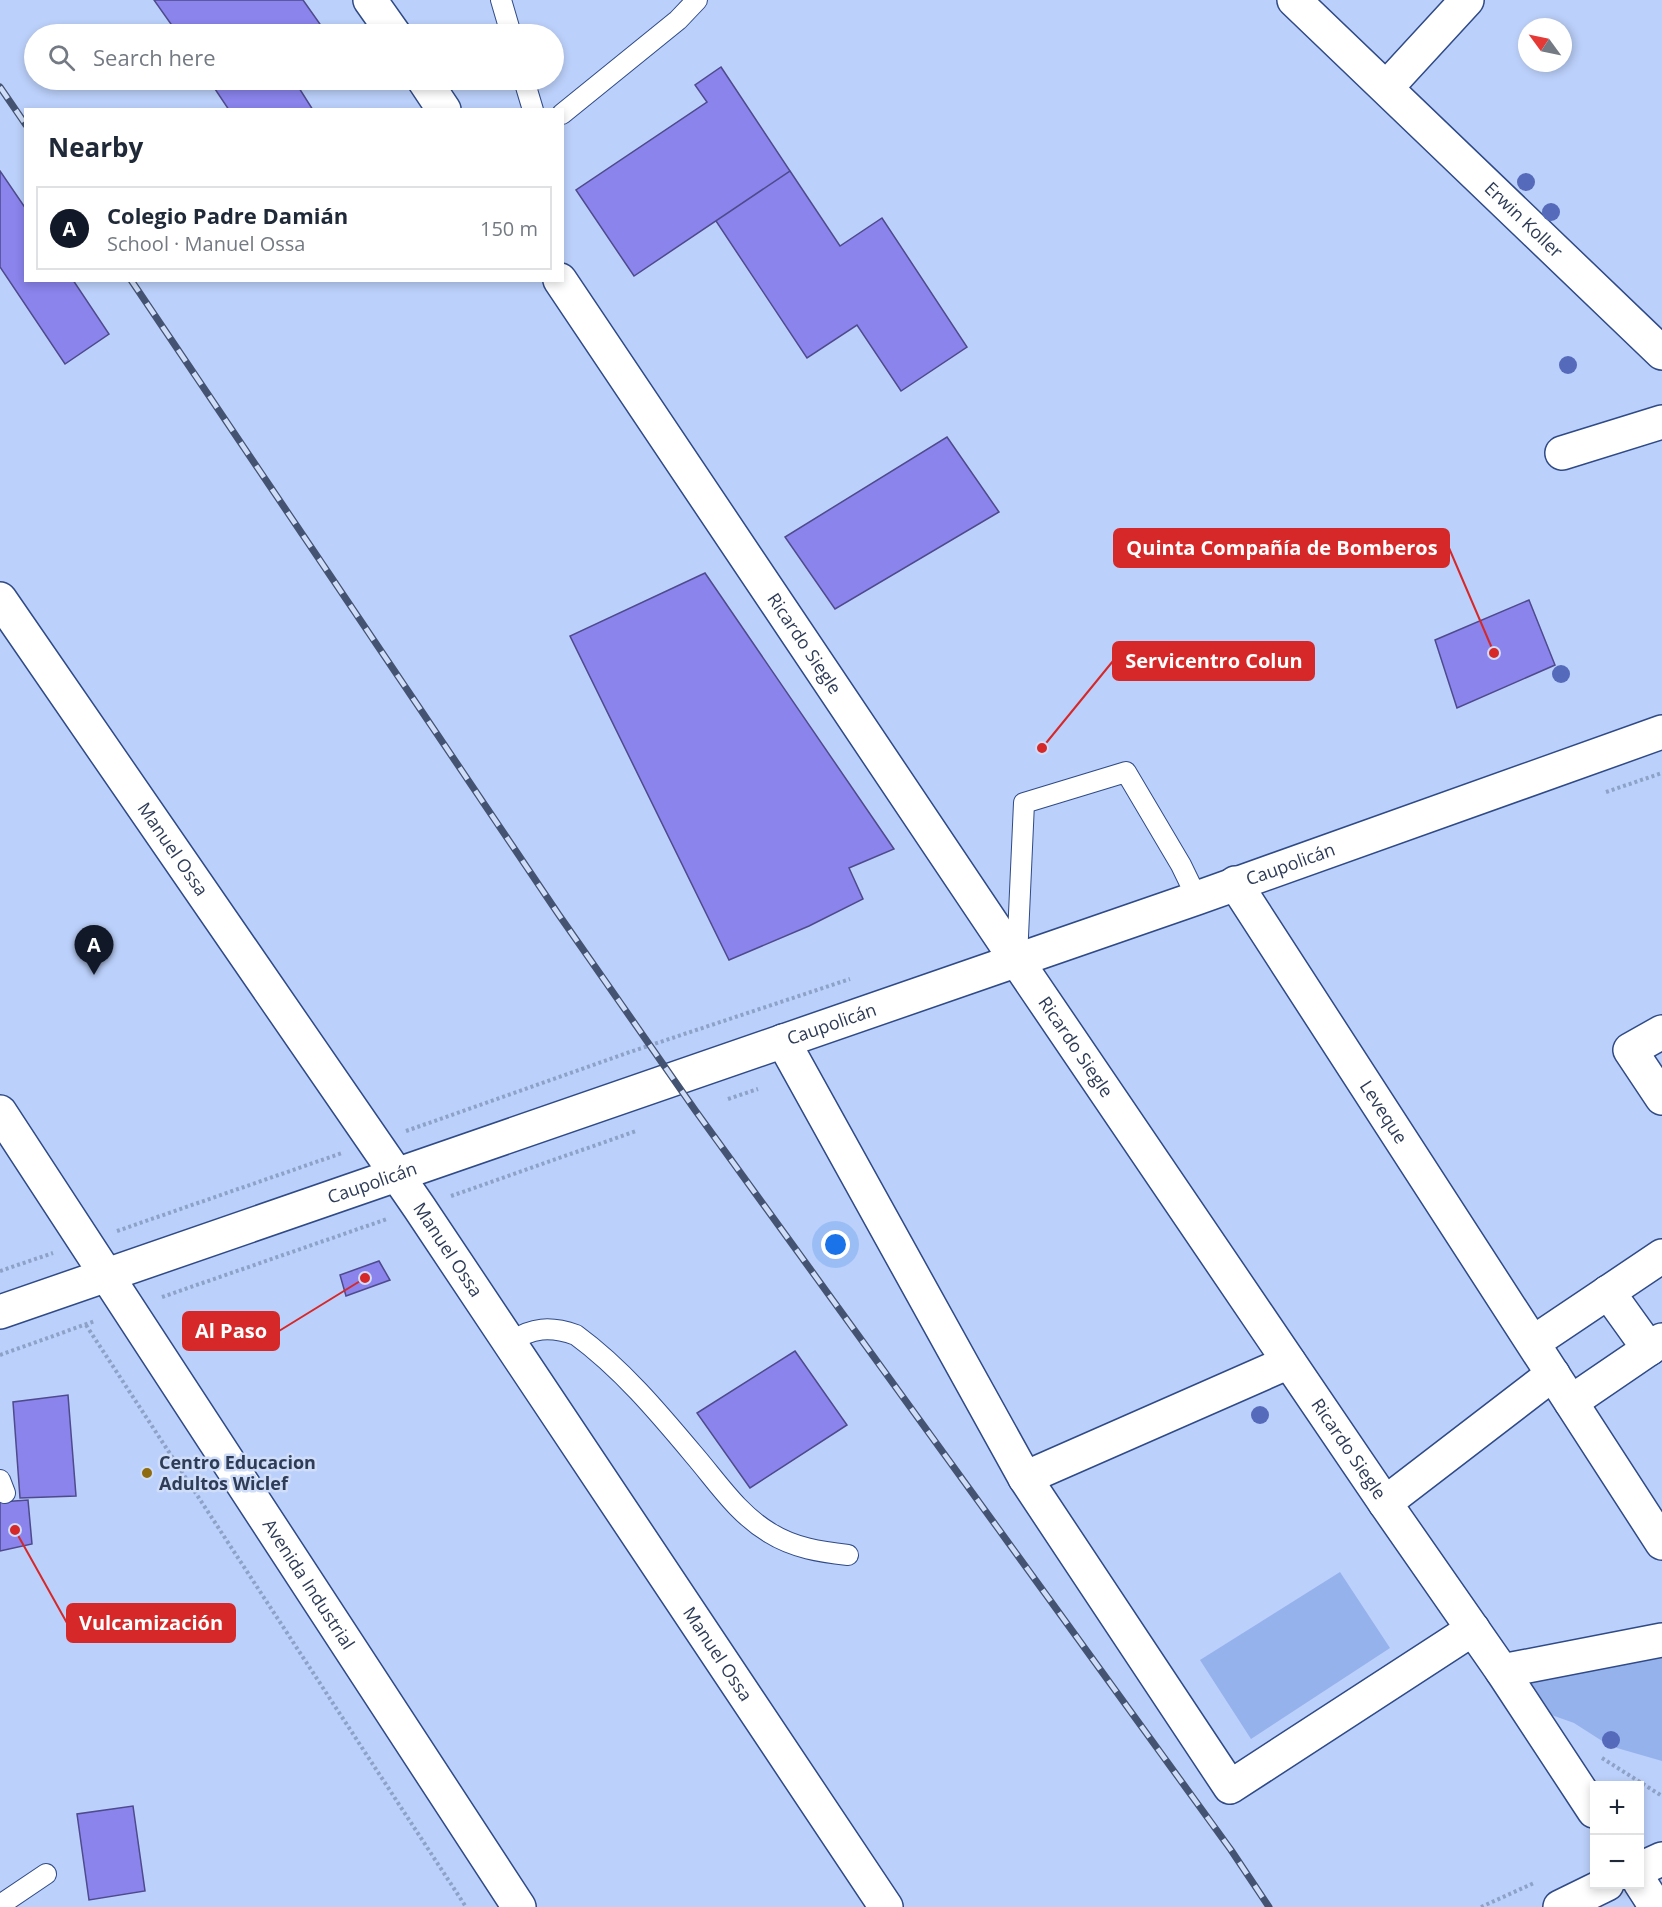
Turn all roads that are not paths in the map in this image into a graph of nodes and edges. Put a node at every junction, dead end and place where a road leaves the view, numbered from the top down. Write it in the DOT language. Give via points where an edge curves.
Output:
graph roads {
  1 [pos="370,0"];
  2 [pos="501,0"];
  3 [pos="697,0"];
  4 [pos="1294,0"];
  5 [pos="1467,0"];
  6 [pos="387,24"];
  7 [pos="508,24"];
  8 [pos="1388,87"];
  9 [pos="431,90"];
  10 [pos="527,90"];
  11 [pos="443,108"];
  12 [pos="532,108"];
  13 [pos="564,112"];
  14 [pos="561,282"];
  15 [pos="1662,352"];
  16 [pos="1662,422"];
  17 [pos="1562,453"];
  18 [pos="0,599"];
  19 [pos="1662,732"];
  20 [pos="1235,883"];
  21 [pos="1197,898"];
  22 [pos="1017,961"];
  23 [pos="1662,1032"];
  24 [pos="783,1041"];
  25 [pos="1662,1098"];
  26 [pos="0,1112"];
  27 [pos="397,1175"];
  28 [pos="1662,1256"];
  29 [pos="106,1274"];
  30 [pos="1608,1292"];
  31 [pos="0,1312"];
  32 [pos="1534,1342"];
  33 [pos="510,1343"];
  34 [pos="1655,1344"];
  35 [pos="1289,1362"];
  36 [pos="1553,1374"];
  37 [pos="1571,1402"];
  38 [pos="1026,1478"];
  39 [pos="1384,1503"];
  40 [pos="1662,1543"];
  41 [pos="848,1555"];
  42 [pos="1473,1629"];
  43 [pos="1662,1640"];
  44 [pos="1502,1671"];
  45 [pos="1590,1805"];
  46 [pos="1662,1859"];
  47 [pos="1644,1867"];
  48 [pos="46,1874"];
  49 [pos="1644,1888"];
  50 [pos="1597,1889"];
  51 [pos="0,1905"];
  52 [pos="519,1907"];
  53 [pos="886,1907"];
  54 [pos="1560,1907"];
  55 [pos="1656,1907"];
  1 -- 6 [label="street"];
  2 -- 7 [label="lane"];
  3 -- 13 [label="lane" via="678,20"];
  4 -- 8 [label="street, Erwin Koller"];
  5 -- 8 [label="street"];
  8 -- 15 [label="street, Erwin Koller"];
  9 -- 11 [label="street"];
  10 -- 12 [label="lane"];
  14 -- 22 [label="street, Ricardo Siegle"];
  16 -- 17 [label="street"];
  18 -- 27 [label="street, Manuel Ossa"];
  19 -- 20 [label="street, Caupolicán"];
  20 -- 21 [label="street, Caupolicán"];
  20 -- 32 [label="street, Leveque"];
  21 -- 22 [label="street, Caupolicán"];
  21 -- 22 [label="lane" via="1126,772 1024,803"];
  22 -- 24 [label="street, Caupolicán"];
  22 -- 35 [label="street, Ricardo Siegle"];
  23 -- 25 [label="street" via="1630,1050"];
  24 -- 27 [label="street, Caupolicán"];
  24 -- 38 [label="street"];
  26 -- 29 [label="street, Avenida Industrial"];
  27 -- 29 [label="street, Caupolicán"];
  27 -- 33 [label="street, Manuel Ossa"];
  28 -- 30 [label="street"];
  29 -- 31 [label="street, Caupolicán"];
  29 -- 52 [label="street, Avenida Industrial"];
  30 -- 32 [label="street"];
  30 -- 34 [label="street"];
  32 -- 36 [label="street, Leveque"];
  33 -- 41 [label="lane" via="541,1329 561,1329 576,1335 655,1409 752,1521 793,1544"];
  33 -- 53 [label="street, Manuel Ossa"];
  34 -- 37 [label="street"];
  35 -- 38 [label="street"];
  35 -- 39 [label="street, Ricardo Siegle"];
  36 -- 37 [label="street, Leveque"];
  36 -- 39 [label="street"];
  37 -- 40 [label="street, Leveque"];
  38 -- 42 [label="street" via="1230,1787"];
  39 -- 42 [label="street, Ricardo Siegle"];
  42 -- 44 [label="street, Ricardo Siegle"];
  43 -- 44 [label="street"];
  44 -- 45 [label="street, Ricardo Siegle"];
  46 -- 47 [label="street"];
  48 -- 51 [label="lane"];
  49 -- 55 [label="street"];
  50 -- 54 [label="street"];
}
